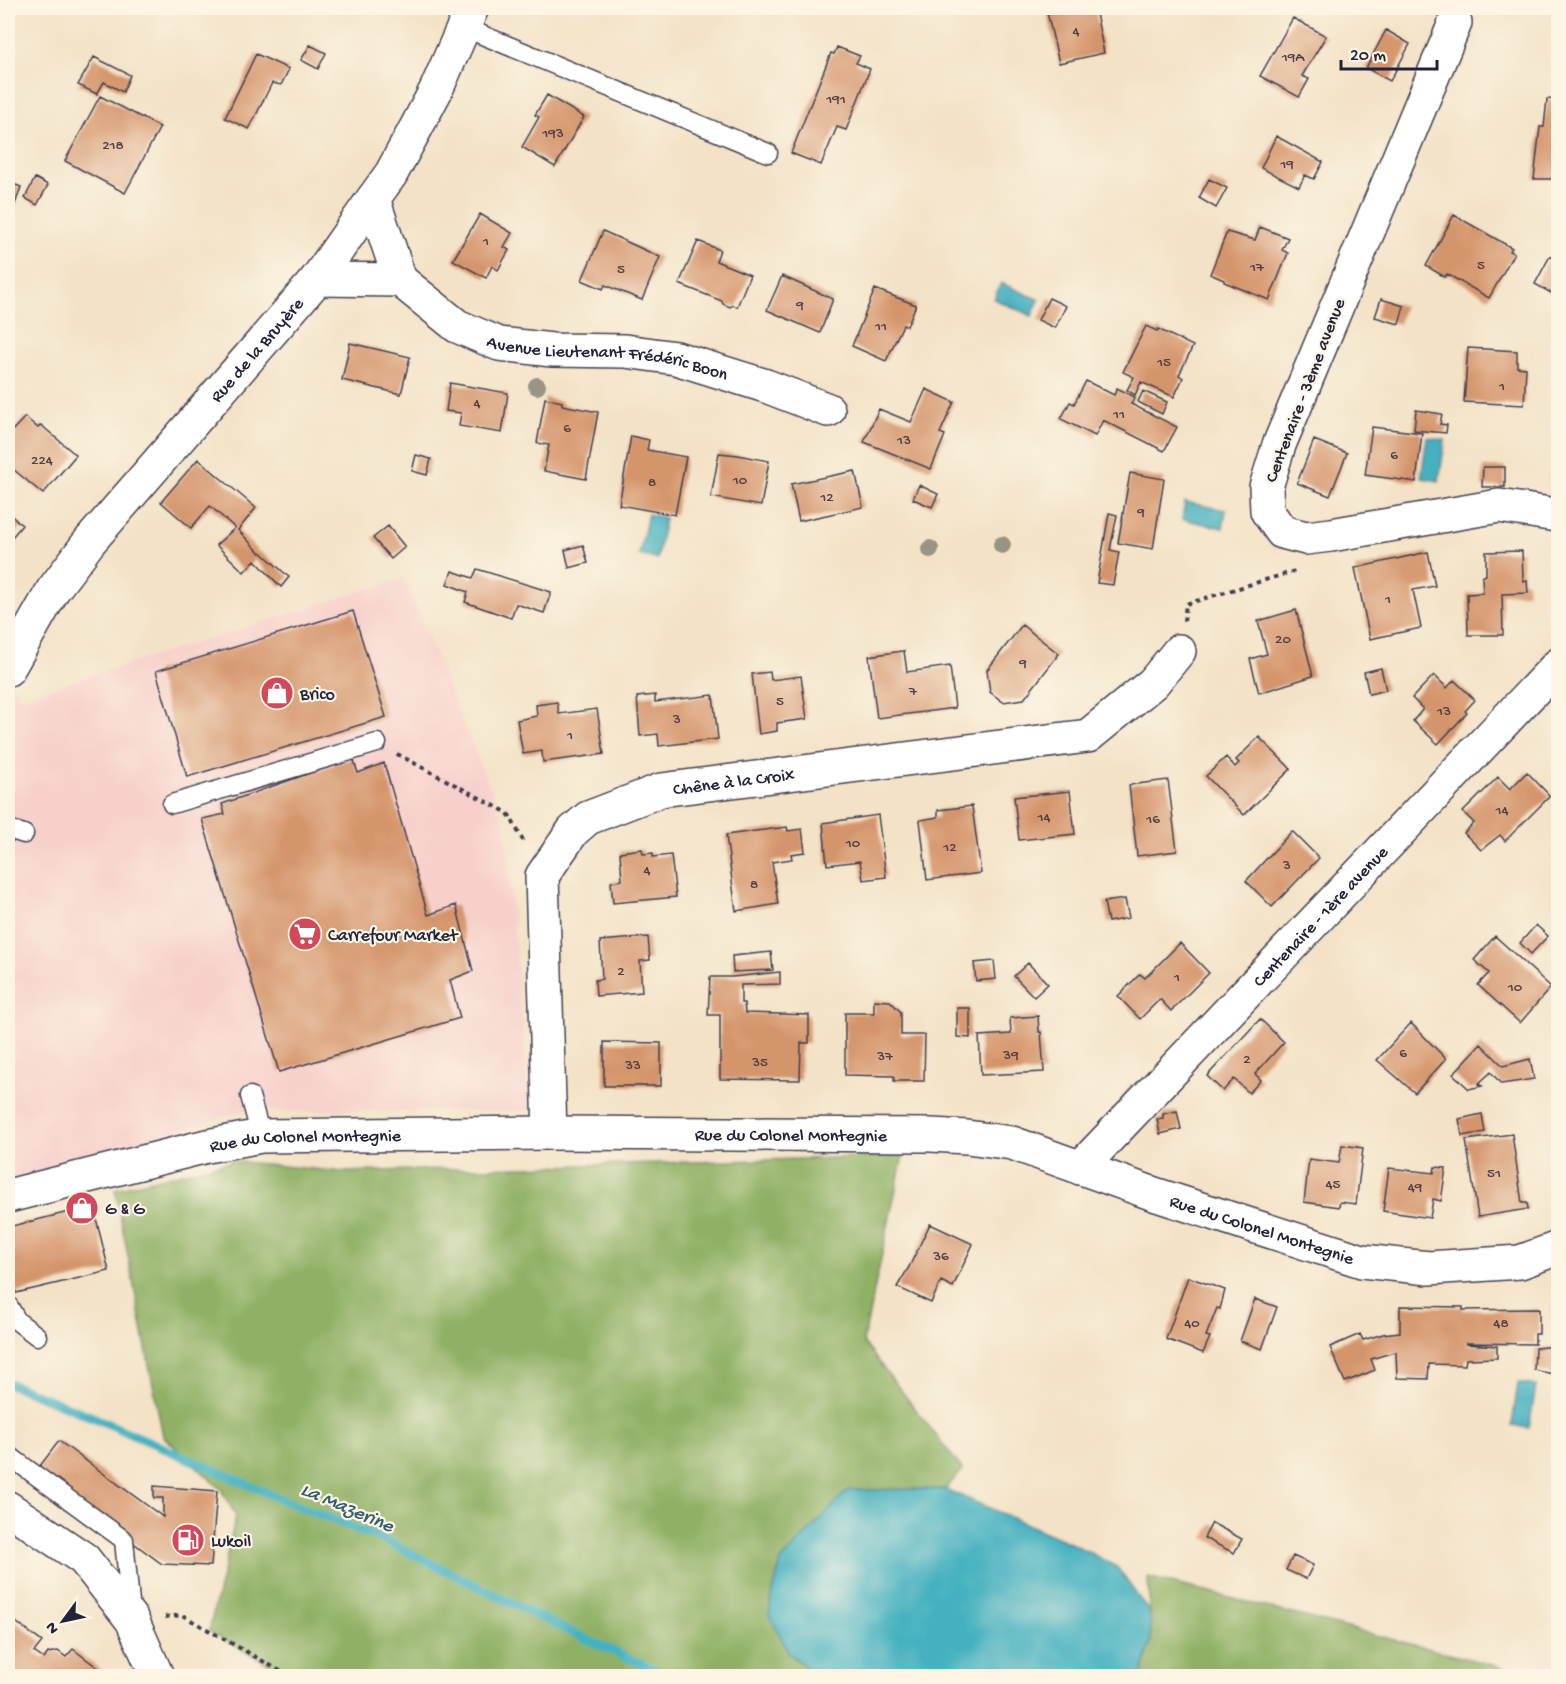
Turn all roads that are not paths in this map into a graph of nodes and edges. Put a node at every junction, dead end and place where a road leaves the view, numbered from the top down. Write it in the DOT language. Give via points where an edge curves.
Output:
graph roads {
  1 [pos="468,17"];
  2 [pos="1455,23"];
  3 [pos="768,153"];
  4 [pos="373,200"];
  5 [pos="317,279"];
  6 [pos="400,280"];
  7 [pos="828,410"];
  8 [pos="1558,515"];
  9 [pos="1179,651"];
  10 [pos="1558,665"];
  11 [pos="8,669"];
  12 [pos="377,743"];
  13 [pos="172,804"];
  14 [pos="250,1096"];
  15 [pos="550,1133"];
  16 [pos="261,1136"];
  17 [pos="1080,1168"];
  18 [pos="8,1196"];
  19 [pos="1558,1248"];
  20 [pos="8,1305"];
  21 [pos="37,1336"];
  22 [pos="8,1455"];
  23 [pos="8,1508"];
  24 [pos="132,1620"];
  25 [pos="157,1677"];
  1 -- 3 [label="lane"];
  1 -- 4 [label="street, Rue de la Bruyère" via="436,90"];
  2 -- 8 [label="street, Centenaire - 3ème avenue" via="1279,445 1266,487 1267,511 1282,532 1306,538 1499,506"];
  4 -- 5 [label="street, Rue de la Bruyère"];
  4 -- 6 [label="street"];
  5 -- 6 [label="street"];
  5 -- 11 [label="street, Rue de la Bruyère" via="90,541 53,590"];
  6 -- 7 [label="street, Avenue Lieutenant Frédéric Boon" via="457,326 500,344 534,349 626,351 676,358"];
  9 -- 15 [label="street, Chêne à la Croix" via="1153,683 1088,736 661,790 588,818 573,831 542,876"];
  10 -- 17 [label="street, Centenaire - 1ère avenue"];
  12 -- 13 [label="lane"];
  14 -- 16 [label="lane"];
  15 -- 16 [label="street, Rue du Colonel Montegnie"];
  15 -- 17 [label="street, Rue du Colonel Montegnie" via="967,1137 1012,1143"];
  16 -- 18 [label="street, Rue du Colonel Montegnie"];
  17 -- 19 [label="street, Rue du Colonel Montegnie" via="1362,1260 1429,1268 1520,1262"];
  20 -- 21 [label="lane" via="17,1321"];
  22 -- 24 [label="lane" via="124,1540"];
  23 -- 24 [label="street" via="84,1559"];
  24 -- 25 [label="street"];
}
